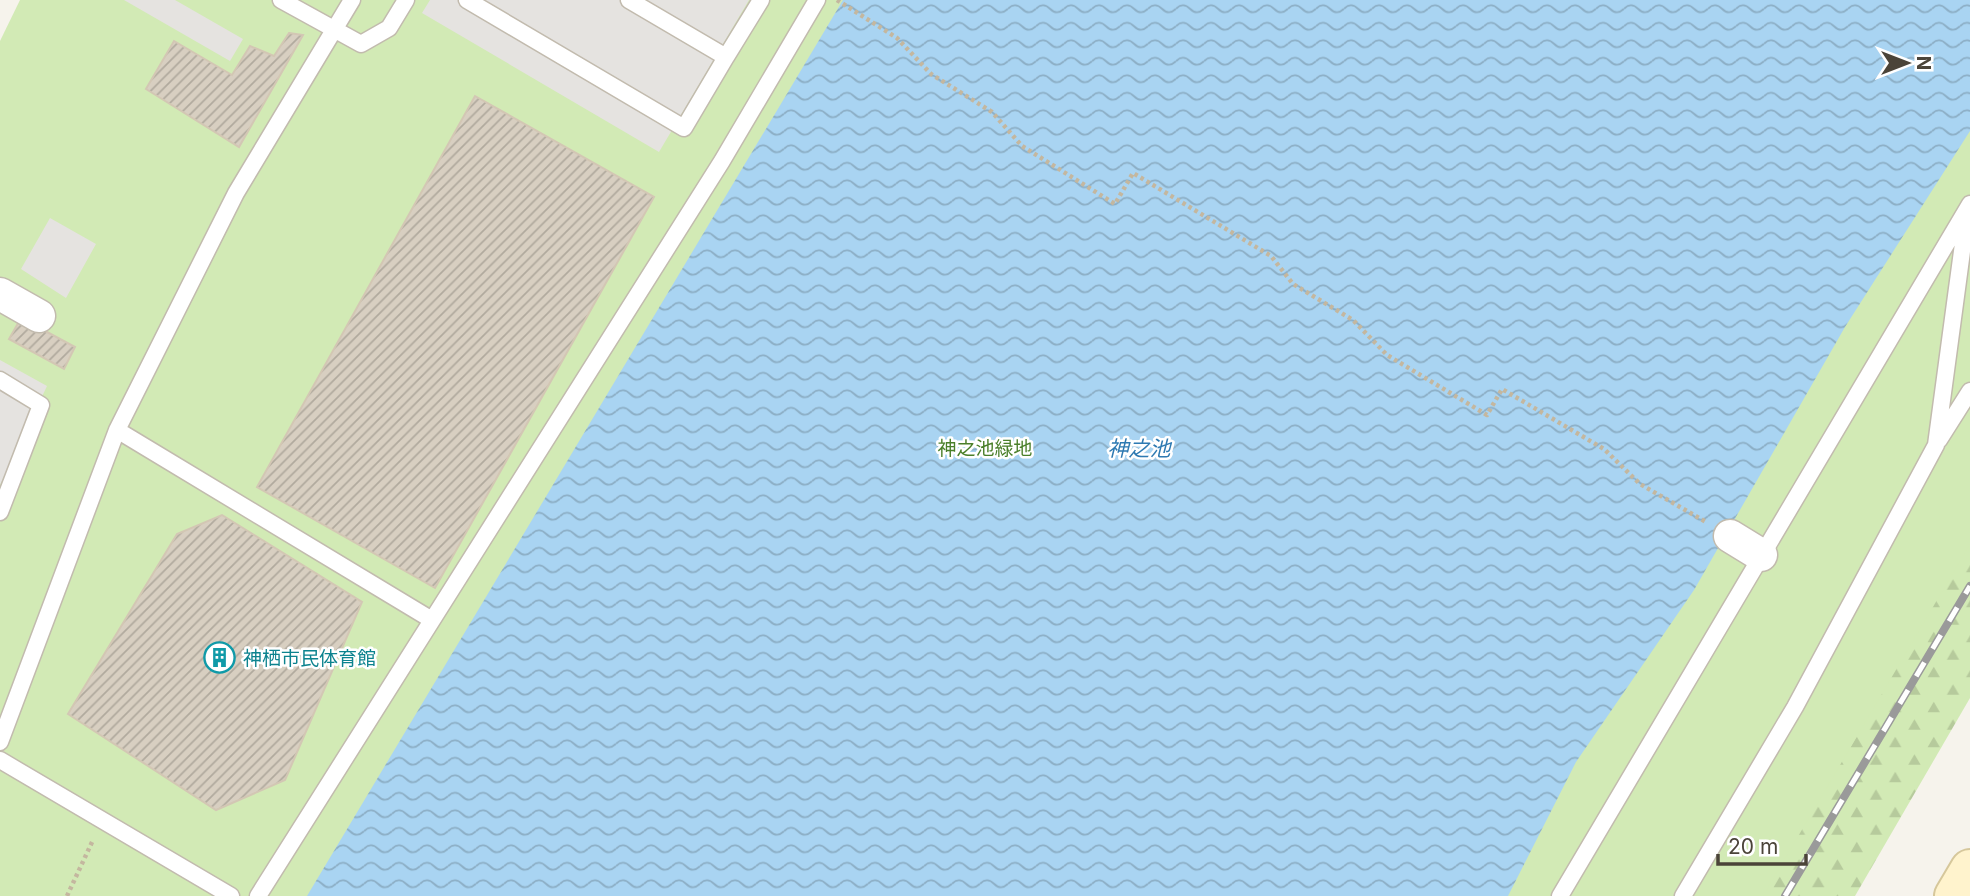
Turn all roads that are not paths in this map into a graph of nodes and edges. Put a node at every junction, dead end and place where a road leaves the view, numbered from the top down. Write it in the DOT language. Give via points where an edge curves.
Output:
graph roads {
  1 [pos="281,0"];
  2 [pos="352,0"];
  3 [pos="406,0"];
  4 [pos="467,0"];
  5 [pos="629,0"];
  6 [pos="761,0"];
  7 [pos="817,0"];
  8 [pos="335,29"];
  9 [pos="726,57"];
  10 [pos="1969,206"];
  11 [pos="0,294"];
  12 [pos="38,316"];
  13 [pos="0,380"];
  14 [pos="1970,391"];
  15 [pos="117,430"];
  16 [pos="1936,445"];
  17 [pos="0,512"];
  18 [pos="1730,536"];
  19 [pos="1761,555"];
  20 [pos="432,620"];
  21 [pos="0,742"];
  22 [pos="0,760"];
  23 [pos="1970,869"];
  24 [pos="231,896"];
  25 [pos="258,896"];
  26 [pos="1559,896"];
  27 [pos="1683,896"];
  28 [pos="1954,896"];
  1 -- 8 [label="lane"];
  2 -- 8 [label="lane"];
  3 -- 8 [label="lane" via="390,28 361,44"];
  4 -- 9 [label="lane" via="684,128"];
  5 -- 9 [label="lane"];
  6 -- 9 [label="lane"];
  7 -- 20 [label="lane" via="722,161"];
  8 -- 15 [label="lane" via="236,193"];
  10 -- 16 [label="lane"];
  10 -- 19 [label="lane"];
  11 -- 12 [label="street"];
  13 -- 17 [label="lane" via="41,405"];
  14 -- 16 [label="lane"];
  15 -- 20 [label="lane"];
  15 -- 21 [label="lane"];
  16 -- 27 [label="lane" via="1796,706"];
  18 -- 19 [label="street"];
  19 -- 26 [label="lane"];
  20 -- 25 [label="lane"];
  22 -- 24 [label="lane"];
  23 -- 28 [label="street"];
}
